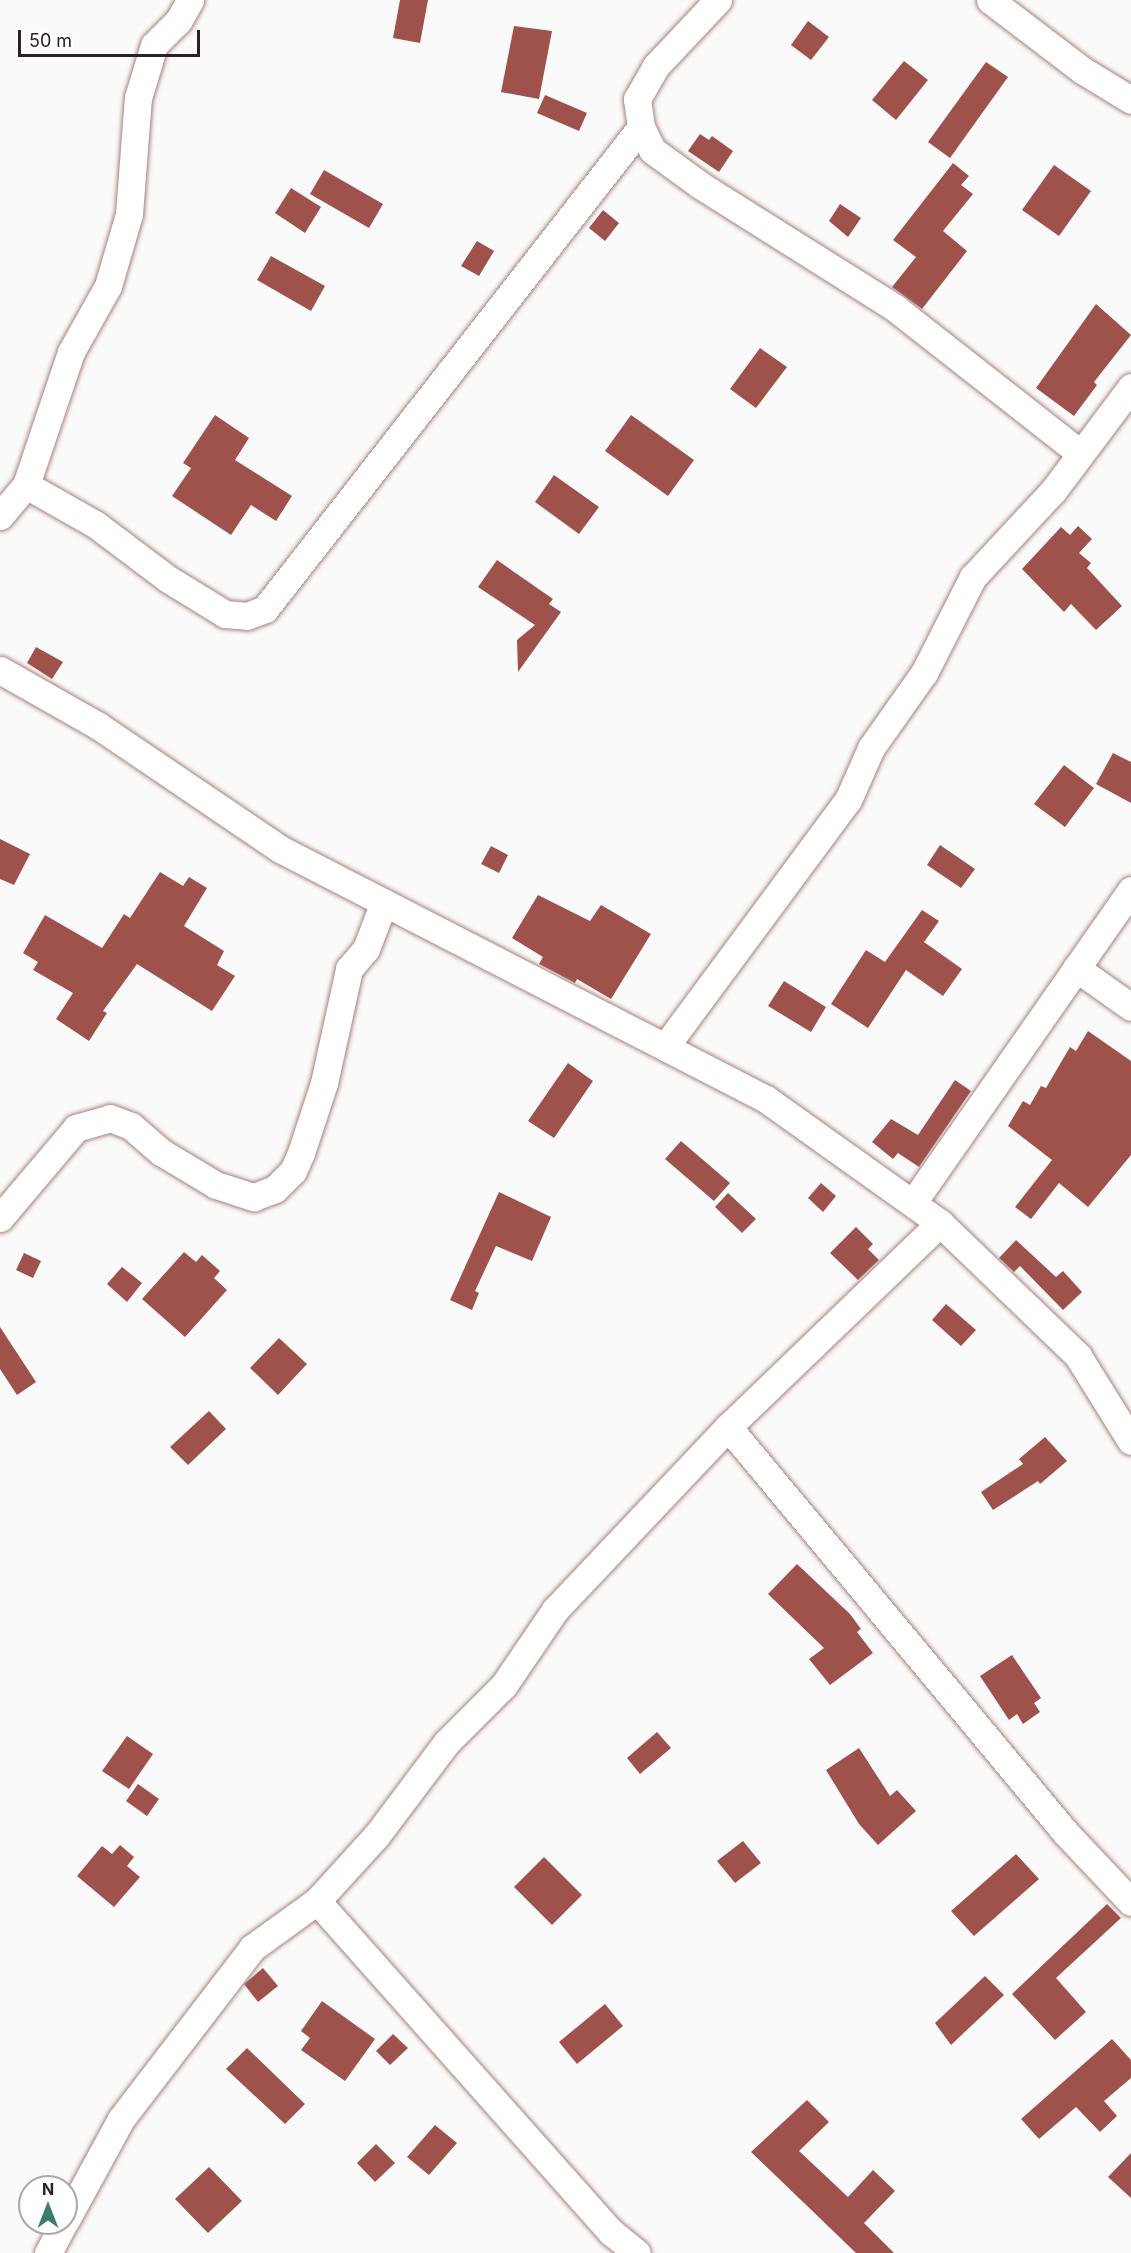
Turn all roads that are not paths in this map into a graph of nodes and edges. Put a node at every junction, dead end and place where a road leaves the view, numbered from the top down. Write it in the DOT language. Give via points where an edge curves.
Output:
graph roads {
  1 [pos="190,0"];
  2 [pos="718,0"];
  3 [pos="990,0"];
  4 [pos="1131,100"];
  5 [pos="641,127"];
  6 [pos="1131,387"];
  7 [pos="1080,453"];
  8 [pos="26,485"];
  9 [pos="0,516"];
  10 [pos="0,670"];
  11 [pos="1131,890"];
  12 [pos="384,902"];
  13 [pos="1076,968"];
  14 [pos="1131,1007"];
  15 [pos="665,1047"];
  16 [pos="914,1201"];
  17 [pos="0,1218"];
  18 [pos="940,1222"];
  19 [pos="728,1426"];
  20 [pos="1131,1442"];
  21 [pos="317,1901"];
  22 [pos="1131,1902"];
  23 [pos="78,2197"];
  24 [pos="58,2235"];
  25 [pos="48,2253"];
  26 [pos="637,2253"];
  1 -- 8 [label="street" via="179,20 154,45 138,98 129,214 108,286 70,352"];
  2 -- 5 [label="street" via="656,66 637,99"];
  3 -- 4 [label="street" via="1082,70"];
  5 -- 7 [label="street" via="652,150 895,308"];
  5 -- 8 [label="street" via="265,609 247,616 225,614 168,579 95,524"];
  6 -- 7 [label="street"];
  7 -- 15 [label="street" via="1053,491 972,577 924,674 872,748 848,800"];
  8 -- 9 [label="street"];
  10 -- 12 [label="street" via="97,725 280,849"];
  11 -- 13 [label="street"];
  12 -- 15 [label="street"];
  12 -- 17 [label="street" via="366,949 349,969 324,1083 302,1153 293,1171 275,1189 254,1197 216,1185 161,1152 131,1126 110,1118 76,1128"];
  13 -- 14 [label="street"];
  13 -- 16 [label="street"];
  15 -- 16 [label="street" via="766,1099"];
  16 -- 18 [label="street"];
  18 -- 19 [label="street"];
  18 -- 20 [label="street" via="1078,1356"];
  19 -- 21 [label="street" via="555,1610 504,1685 446,1743 377,1835"];
  19 -- 22 [label="street" via="1065,1832"];
  21 -- 23 [label="street" via="245,1956 121,2119"];
  21 -- 26 [label="street" via="611,2232"];
  24 -- 25 [label="street"];
}
